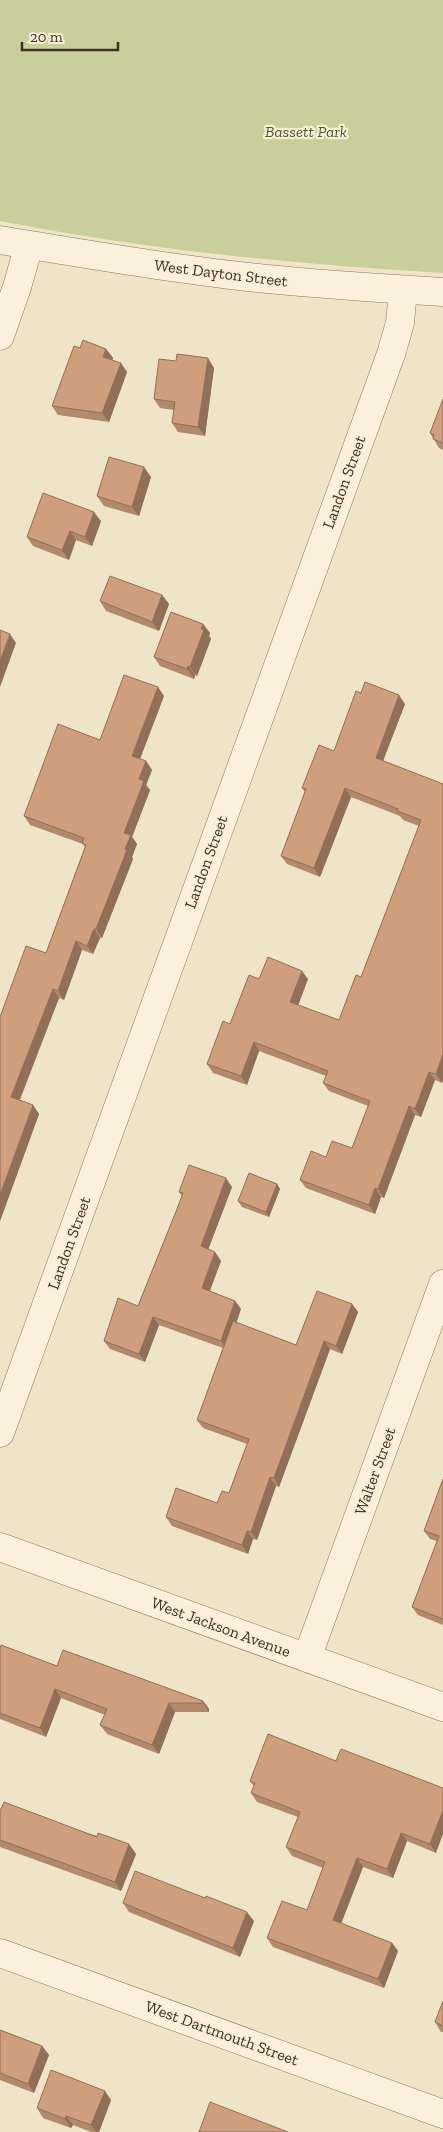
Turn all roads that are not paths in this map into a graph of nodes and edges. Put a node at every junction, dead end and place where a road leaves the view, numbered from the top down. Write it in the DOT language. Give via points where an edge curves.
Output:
graph roads {
  1 [pos="0,240"];
  2 [pos="29,245"];
  3 [pos="403,290"];
  4 [pos="443,292"];
  5 [pos="0,336"];
  6 [pos="443,1284"];
  7 [pos="0,1433"];
  8 [pos="0,1547"];
  9 [pos="307,1658"];
  10 [pos="443,1707"];
  11 [pos="0,1953"];
  12 [pos="443,2114"];
  1 -- 2 [label="street, West Dayton Street"];
  2 -- 3 [label="street, West Dayton Street" via="239,276"];
  2 -- 5 [label="street"];
  3 -- 4 [label="street, West Dayton Street"];
  3 -- 7 [label="street, Landon Street" via="400,323 391,354"];
  6 -- 9 [label="street, Walter Street"];
  8 -- 9 [label="street, West Jackson Avenue"];
  9 -- 10 [label="street, West Jackson Avenue"];
  11 -- 12 [label="street, West Dartmouth Street"];
}
